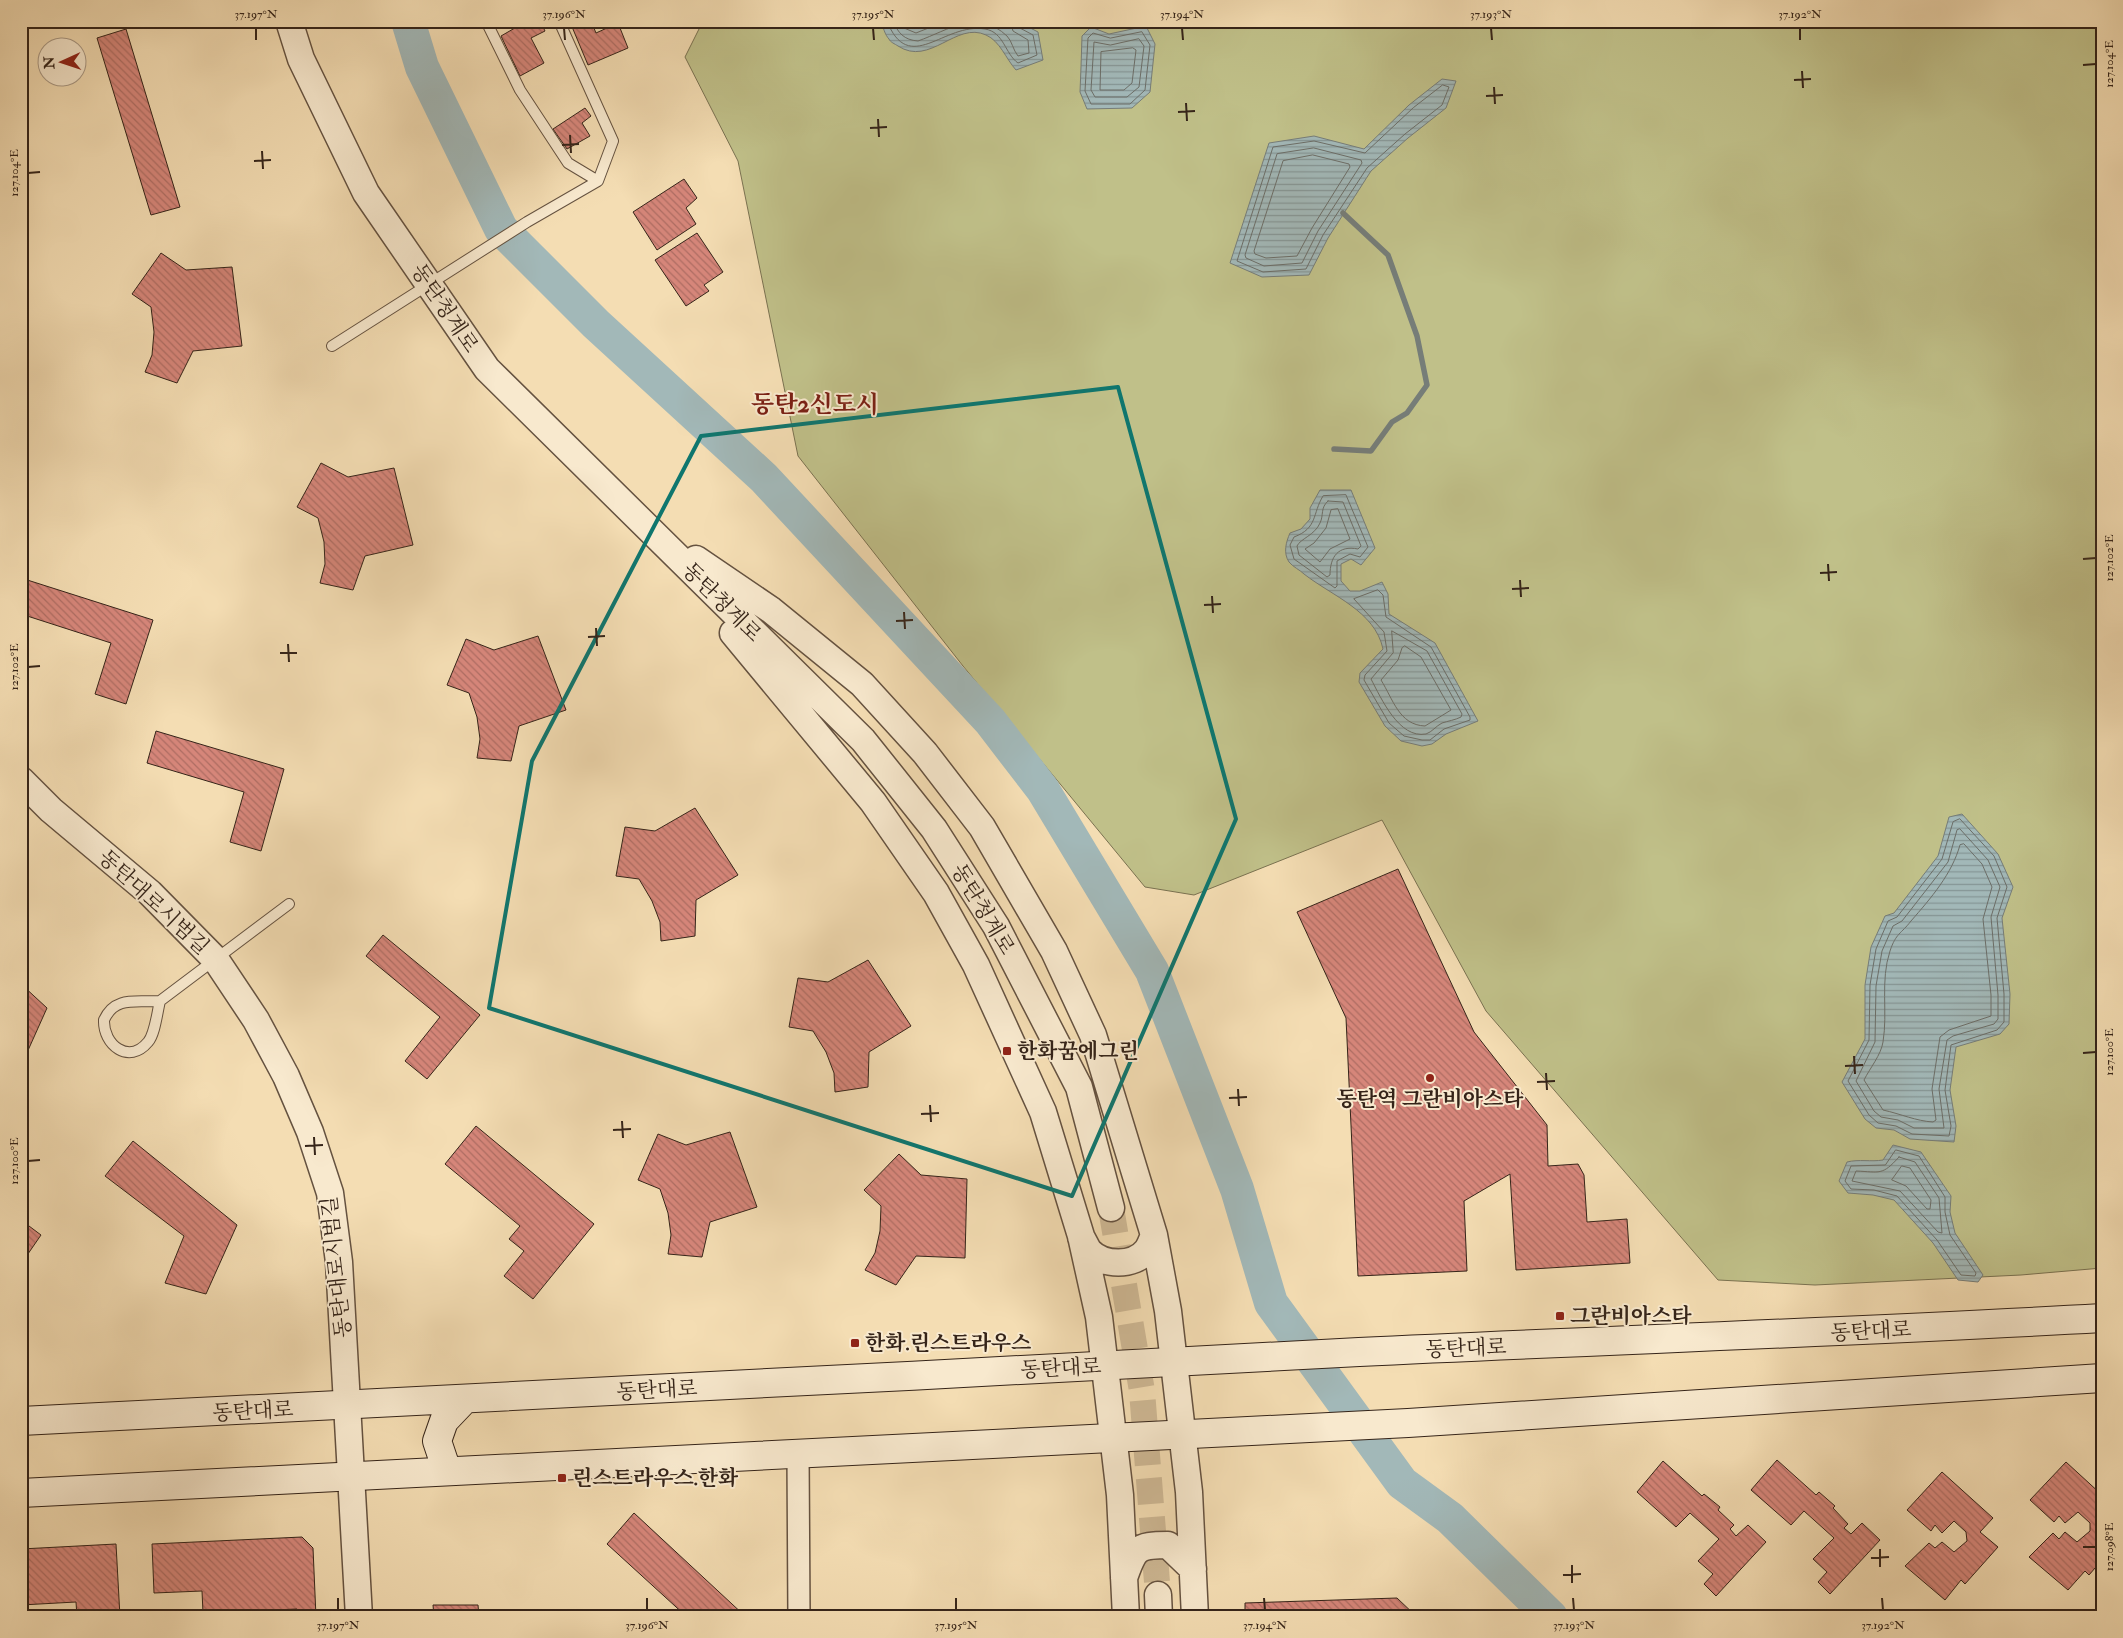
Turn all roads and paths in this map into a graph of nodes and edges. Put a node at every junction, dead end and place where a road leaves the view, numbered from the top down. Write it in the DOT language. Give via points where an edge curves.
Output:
graph roads {
  1 [pos="290,21"];
  2 [pos="486,21"];
  3 [pos="559,21"];
  4 [pos="598,181"];
  5 [pos="429,285"];
  6 [pos="332,346"];
  7 [pos="642,523"];
  8 [pos="21,780"];
  9 [pos="289,904"];
  10 [pos="216,960"];
  11 [pos="160,1001"];
  12 [pos="140,1002"];
  13 [pos="154,1022"];
  14 [pos="1110,1208"];
  15 [pos="1154,1235"];
  16 [pos="1081,1236"];
  17 [pos="2102,1318"];
  18 [pos="1174,1362"];
  19 [pos="1105,1366"];
  20 [pos="2102,1378"];
  21 [pos="463,1401"];
  22 [pos="348,1406"];
  23 [pos="21,1421"];
  24 [pos="1184,1434"];
  25 [pos="1114,1438"];
  26 [pos="798,1454"];
  27 [pos="447,1472"];
  28 [pos="352,1476"];
  29 [pos="21,1493"];
  30 [pos="1193,1570"];
  31 [pos="1124,1578"];
  32 [pos="359,1617"];
  33 [pos="799,1617"];
  34 [pos="1126,1617"];
  35 [pos="1195,1617"];
  1 -- 5 [label="street, 동탄청계로" via="301,59 366,193"];
  2 -- 4 [label="lane" via="520,90 568,163"];
  3 -- 4 [label="lane" via="613,141"];
  4 -- 5 [label="lane"];
  5 -- 6 [label="lane"];
  5 -- 7 [label="street, 동탄청계로" via="486,369"];
  7 -- 14 [label="street, 동탄청계로" via="863,740 934,829 996,926 1079,1087"];
  7 -- 15 [label="street" via="771,610 862,684 925,753 982,827 1054,951 1093,1035"];
  7 -- 16 [label="street" via="873,802 936,893 976,965 1043,1112"];
  8 -- 10 [label="street, 동탄대로시범길" via="51,810 150,893"];
  9 -- 10 [label="lane"];
  10 -- 11 [label="lane"];
  10 -- 22 [label="street, 동탄대로시범길" via="256,1020 286,1076 310,1132 330,1193 339,1262"];
  11 -- 12 [label="lane"];
  11 -- 13 [label="lane"];
  12 -- 13 [label="lane"];
  12 -- 13 [label="lane" via="122,1002 108,1012 104,1029 112,1044 125,1051 141,1048 152,1037"];
  15 -- 16 [label="street" via="1146,1251 1131,1261 1115,1263 1100,1259 1089,1251"];
  15 -- 18 [label="street"];
  16 -- 19 [label="street" via="1099,1317"];
  17 -- 18 [label="main road, 동탄대로" via="1885,1331"];
  18 -- 19 [label="main road, 동탄대로"];
  18 -- 24 [label="street"];
  19 -- 21 [label="main road, 동탄대로"];
  19 -- 25 [label="street"];
  20 -- 24 [label="main road" via="1408,1423"];
  21 -- 22 [label="main road, 동탄대로"];
  21 -- 27 [label="main road" via="444,1421 437,1441"];
  22 -- 23 [label="main road, 동탄대로"];
  22 -- 28 [label="street, 동탄대로시범길"];
  24 -- 25 [label="main road"];
  24 -- 30 [label="street"];
  25 -- 26 [label="main road"];
  25 -- 31 [label="street"];
  26 -- 27 [label="main road"];
  26 -- 33 [label="street"];
  27 -- 28 [label="main road"];
  28 -- 29 [label="main road"];
  28 -- 32 [label="street, 동탄대로시범길"];
  30 -- 31 [label="street" via="1168,1545 1146,1545 1132,1554"];
  30 -- 35 [label="street"];
  31 -- 34 [label="street"];
}
